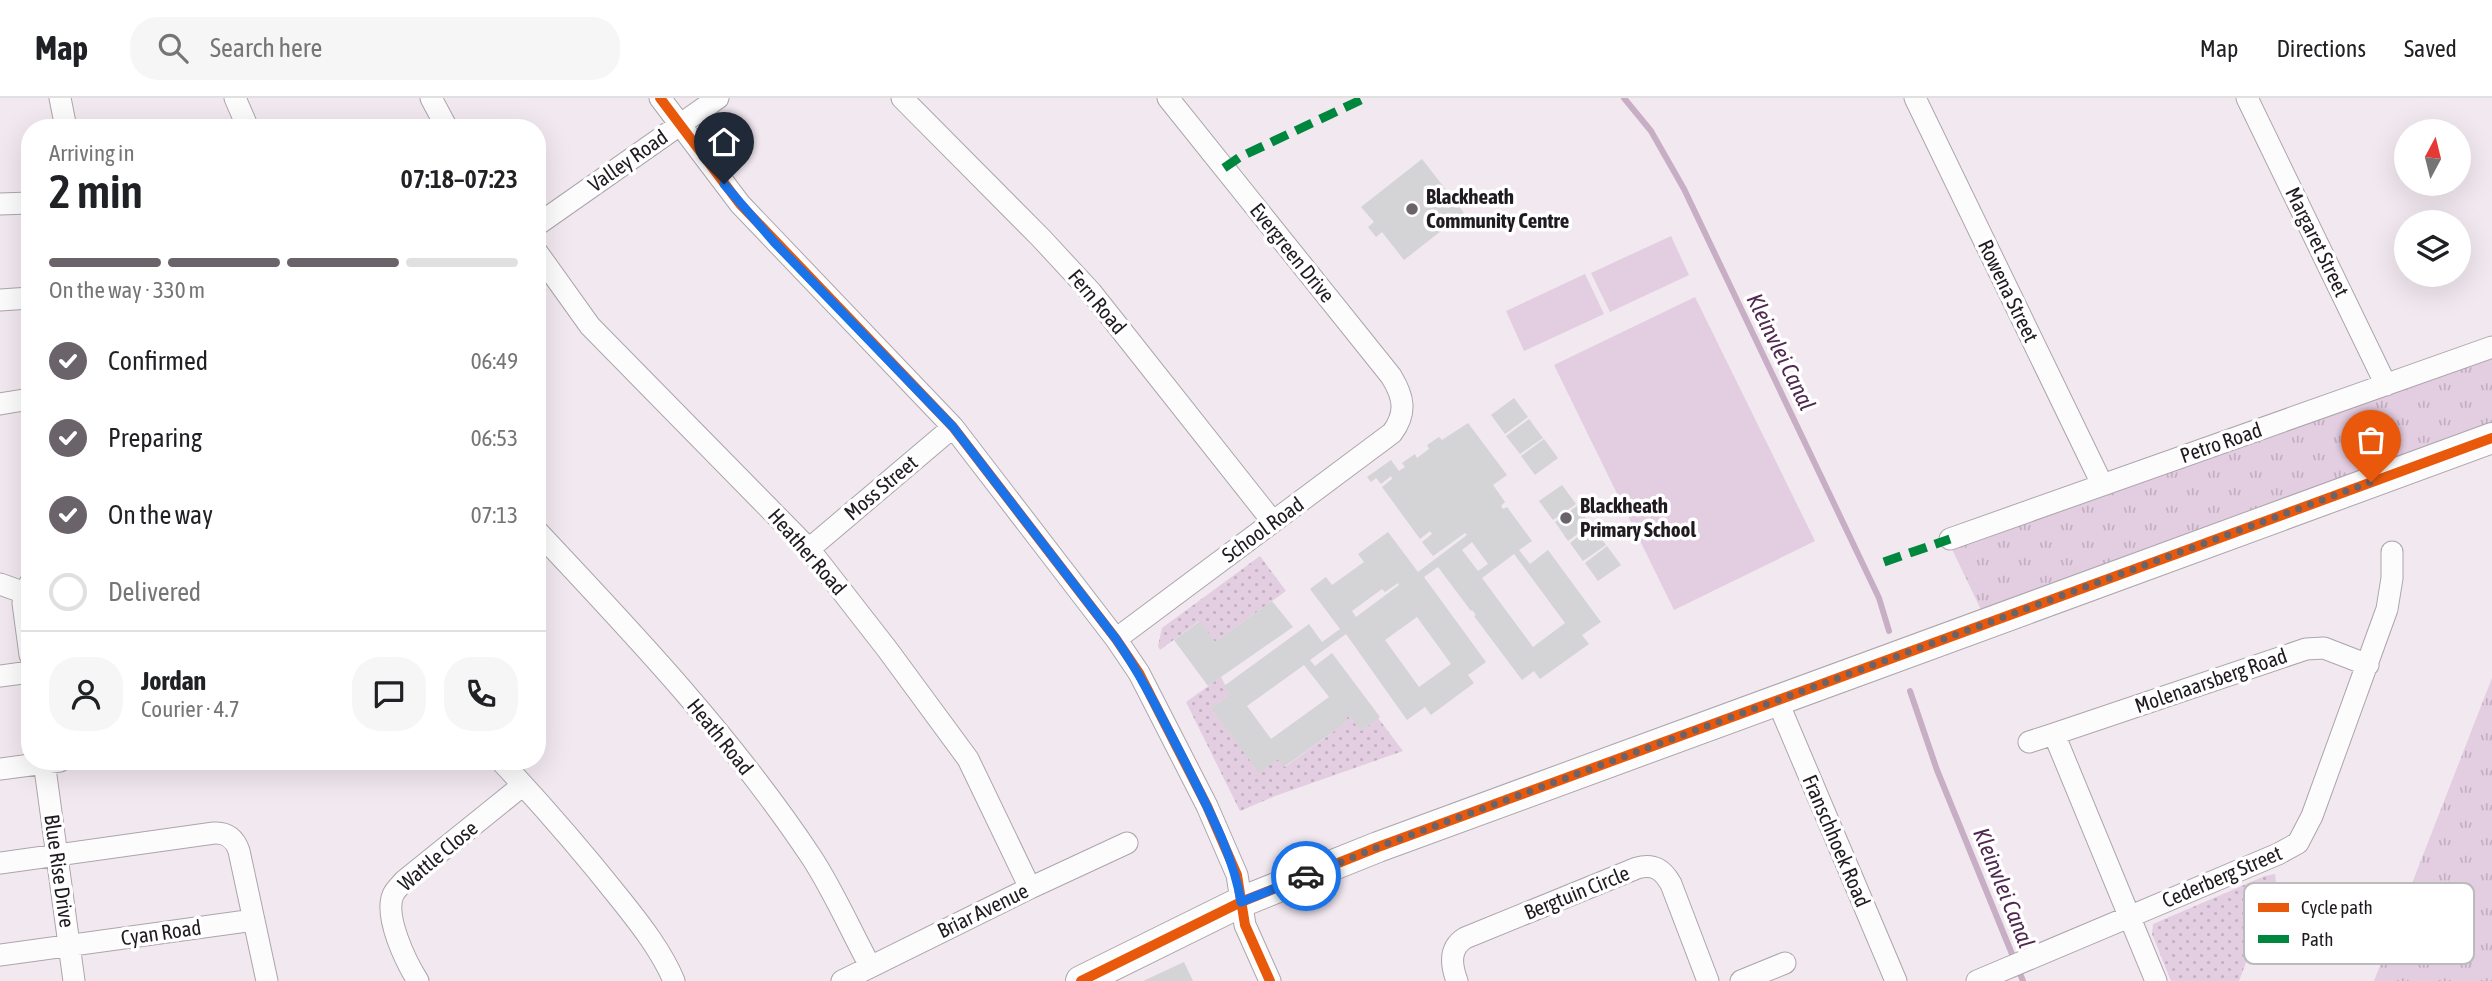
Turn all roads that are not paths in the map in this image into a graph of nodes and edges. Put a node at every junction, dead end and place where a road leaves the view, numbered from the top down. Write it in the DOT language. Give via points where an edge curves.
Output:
graph roads {
  1 [pos="60,98"];
  2 [pos="235,98"];
  3 [pos="432,98"];
  4 [pos="660,98"];
  5 [pos="718,98"];
  6 [pos="902,98"];
  7 [pos="1168,98"];
  8 [pos="1914,98"];
  9 [pos="2247,98"];
  10 [pos="64,119"];
  11 [pos="244,119"];
  12 [pos="442,119"];
  13 [pos="679,125"];
  14 [pos="21,203"];
  15 [pos="0,204"];
  16 [pos="546,219"];
  17 [pos="546,265"];
  18 [pos="21,299"];
  19 [pos="0,300"];
  20 [pos="2492,347"];
  21 [pos="2386,385"];
  22 [pos="21,400"];
  23 [pos="0,404"];
  24 [pos="1402,415"];
  25 [pos="953,427"];
  26 [pos="2492,438"];
  27 [pos="2102,484"];
  28 [pos="1273,522"];
  29 [pos="1950,539"];
  30 [pos="546,541"];
  31 [pos="809,549"];
  32 [pos="2392,552"];
  33 [pos="0,584"];
  34 [pos="21,587"];
  35 [pos="1116,639"];
  36 [pos="2368,665"];
  37 [pos="21,673"];
  38 [pos="0,676"];
  39 [pos="1777,700"];
  40 [pos="2054,734"];
  41 [pos="2029,742"];
  42 [pos="21,766"];
  43 [pos="0,769"];
  44 [pos="51,770"];
  45 [pos="509,770"];
  46 [pos="523,785"];
  47 [pos="1127,843"];
  48 [pos="57,855"];
  49 [pos="0,863"];
  50 [pos="1030,888"];
  51 [pos="1241,902"];
  52 [pos="2131,916"];
  53 [pos="254,920"];
  54 [pos="69,946"];
  55 [pos="0,955"];
  56 [pos="1785,962"];
  57 [pos="870,966"];
  58 [pos="74,981"];
  59 [pos="267,981"];
  60 [pos="418,981"];
  61 [pos="674,981"];
  62 [pos="842,981"];
  63 [pos="1081,981"];
  64 [pos="1270,981"];
  65 [pos="1457,981"];
  66 [pos="1708,981"];
  67 [pos="1741,981"];
  68 [pos="1896,981"];
  69 [pos="1977,981"];
  70 [pos="2156,981"];
  1 -- 10 [label="street"];
  2 -- 11 [label="street"];
  3 -- 12 [label="street"];
  4 -- 13 [label="street"];
  5 -- 13 [label="street, Valley Road"];
  6 -- 28 [label="street, Fern Road" via="1091,292"];
  7 -- 24 [label="street, Evergreen Drive" via="1391,376 1402,396"];
  8 -- 27 [label="street, Rowena Street"];
  9 -- 21 [label="street, Margaret Street"];
  13 -- 16 [label="street, Valley Road"];
  13 -- 25 [label="street" via="774,242"];
  14 -- 15 [label="street"];
  17 -- 31 [label="street, Heather Road" via="590,326"];
  18 -- 19 [label="street"];
  20 -- 21 [label="street, Petro Road"];
  21 -- 27 [label="street, Petro Road"];
  22 -- 23 [label="street"];
  24 -- 28 [label="street, School Road" via="1392,433"];
  25 -- 31 [label="street, Moss Street"];
  25 -- 35 [label="street"];
  26 -- 39 [label="street"];
  27 -- 29 [label="street, Petro Road"];
  28 -- 35 [label="street, School Road"];
  30 -- 57 [label="street, Heath Road" via="647,648 742,761 813,860"];
  31 -- 50 [label="street, Heather Road" via="968,759"];
  32 -- 36 [label="street, Cederberg Street" via="2387,609"];
  33 -- 34 [label="street"];
  35 -- 51 [label="street" via="1139,673 1207,806 1237,875"];
  36 -- 40 [label="street, Molenaarsberg Road" via="2324,648 2306,649"];
  36 -- 52 [label="street, Cederberg Street" via="2298,843"];
  37 -- 38 [label="street"];
  39 -- 51 [label="street"];
  39 -- 68 [label="street, Franschhoek Road"];
  40 -- 41 [label="street, Molenaarsberg Road"];
  40 -- 52 [label="street"];
  42 -- 43 [label="street"];
  44 -- 48 [label="street, Blue Rise Drive"];
  45 -- 46 [label="street"];
  46 -- 60 [label="street, Wattle Close" via="393,894 391,910 398,937"];
  46 -- 61 [label="street" via="641,926"];
  47 -- 50 [label="street, Briar Avenue"];
  48 -- 49 [label="street"];
  48 -- 53 [label="street" via="225,834 237,846"];
  48 -- 54 [label="street, Blue Rise Drive"];
  50 -- 57 [label="street, Briar Avenue"];
  51 -- 63 [label="street"];
  51 -- 64 [label="street" via="1245,925"];
  52 -- 69 [label="street, Cederberg Street"];
  52 -- 70 [label="street"];
  53 -- 54 [label="street, Cyan Road"];
  53 -- 59 [label="street"];
  54 -- 55 [label="street, Cyan Road"];
  54 -- 58 [label="street, Blue Rise Drive"];
  56 -- 67 [label="street"];
  57 -- 62 [label="street, Briar Avenue"];
  65 -- 66 [label="street, Bergtuin Circle" via="1453,951 1465,938 1648,866 1664,872 1671,884"];
}
